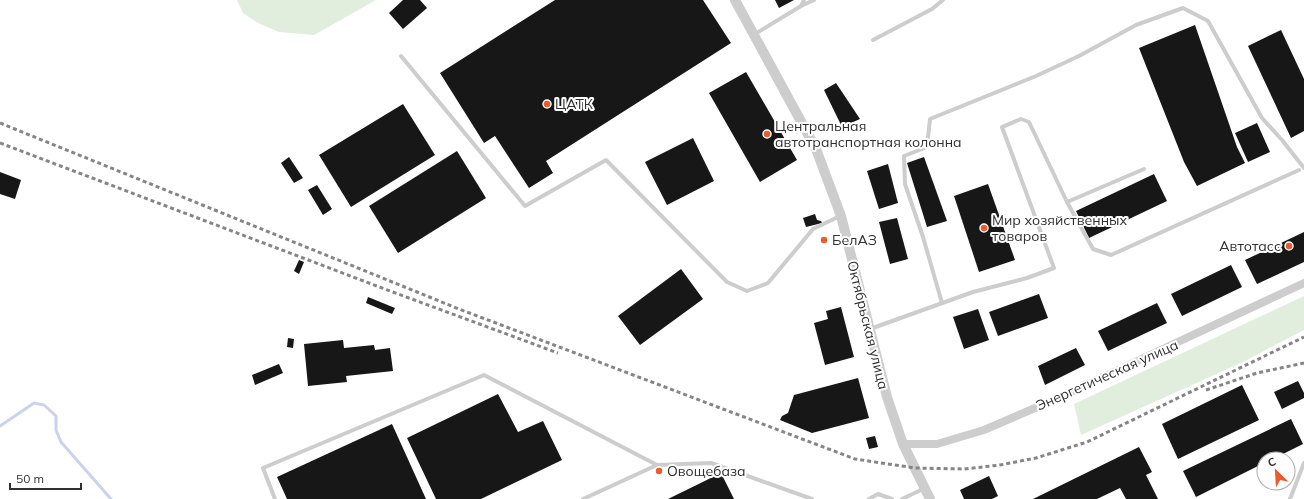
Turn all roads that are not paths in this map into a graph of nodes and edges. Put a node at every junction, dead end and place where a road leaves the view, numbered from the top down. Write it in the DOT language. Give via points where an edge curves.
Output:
graph roads {
  1 [pos="735,0"];
  2 [pos="804,0"];
  3 [pos="814,0"];
  4 [pos="944,0"];
  5 [pos="801,6"];
  6 [pos="755,34"];
  7 [pos="872,40"];
  8 [pos="401,56"];
  9 [pos="1304,168"];
  10 [pos="1144,169"];
  11 [pos="1299,170"];
  12 [pos="1068,202"];
  13 [pos="841,216"];
  14 [pos="1304,283"];
  15 [pos="942,304"];
  16 [pos="869,329"];
  17 [pos="903,444"];
  18 [pos="1304,464"];
  19 [pos="657,465"];
  20 [pos="925,488"];
  21 [pos="275,499"];
  22 [pos="583,499"];
  23 [pos="812,499"];
  24 [pos="869,499"];
  25 [pos="892,499"];
  26 [pos="902,499"];
  27 [pos="930,499"];
  28 [pos="1290,499"];
  1 -- 6 [label="street, Октябрьская улица"];
  2 -- 5 [label="lane"];
  3 -- 5 [label="lane"];
  4 -- 7 [label="lane" via="932,9"];
  5 -- 6 [label="lane"];
  6 -- 13 [label="street, Октябрьская улица" via="816,149"];
  8 -- 13 [label="lane" via="526,206 606,160 726,282 747,291 768,283 813,229"];
  9 -- 15 [label="lane" via="1262,118 1208,21 1183,8 1136,25 1036,76 930,119 927,147 904,156 905,184"];
  10 -- 12 [label="lane"];
  11 -- 12 [label="lane" via="1111,255 1093,249"];
  12 -- 15 [label="lane" via="1030,122 1021,119 1002,128 1054,268"];
  13 -- 16 [label="street, Октябрьская улица"];
  14 -- 17 [label="street, Энергетическая улица" via="984,430 937,444"];
  15 -- 16 [label="lane"];
  16 -- 17 [label="street, Октябрьская улица" via="887,397"];
  17 -- 20 [label="street, Октябрьская улица"];
  18 -- 28 [label="lane"];
  19 -- 21 [label="lane" via="484,375 263,468"];
  19 -- 22 [label="lane"];
  19 -- 23 [label="lane" via="711,463"];
  20 -- 26 [label="lane"];
  20 -- 27 [label="street, Октябрьская улица"];
  24 -- 25 [label="lane" via="878,494"];
}
